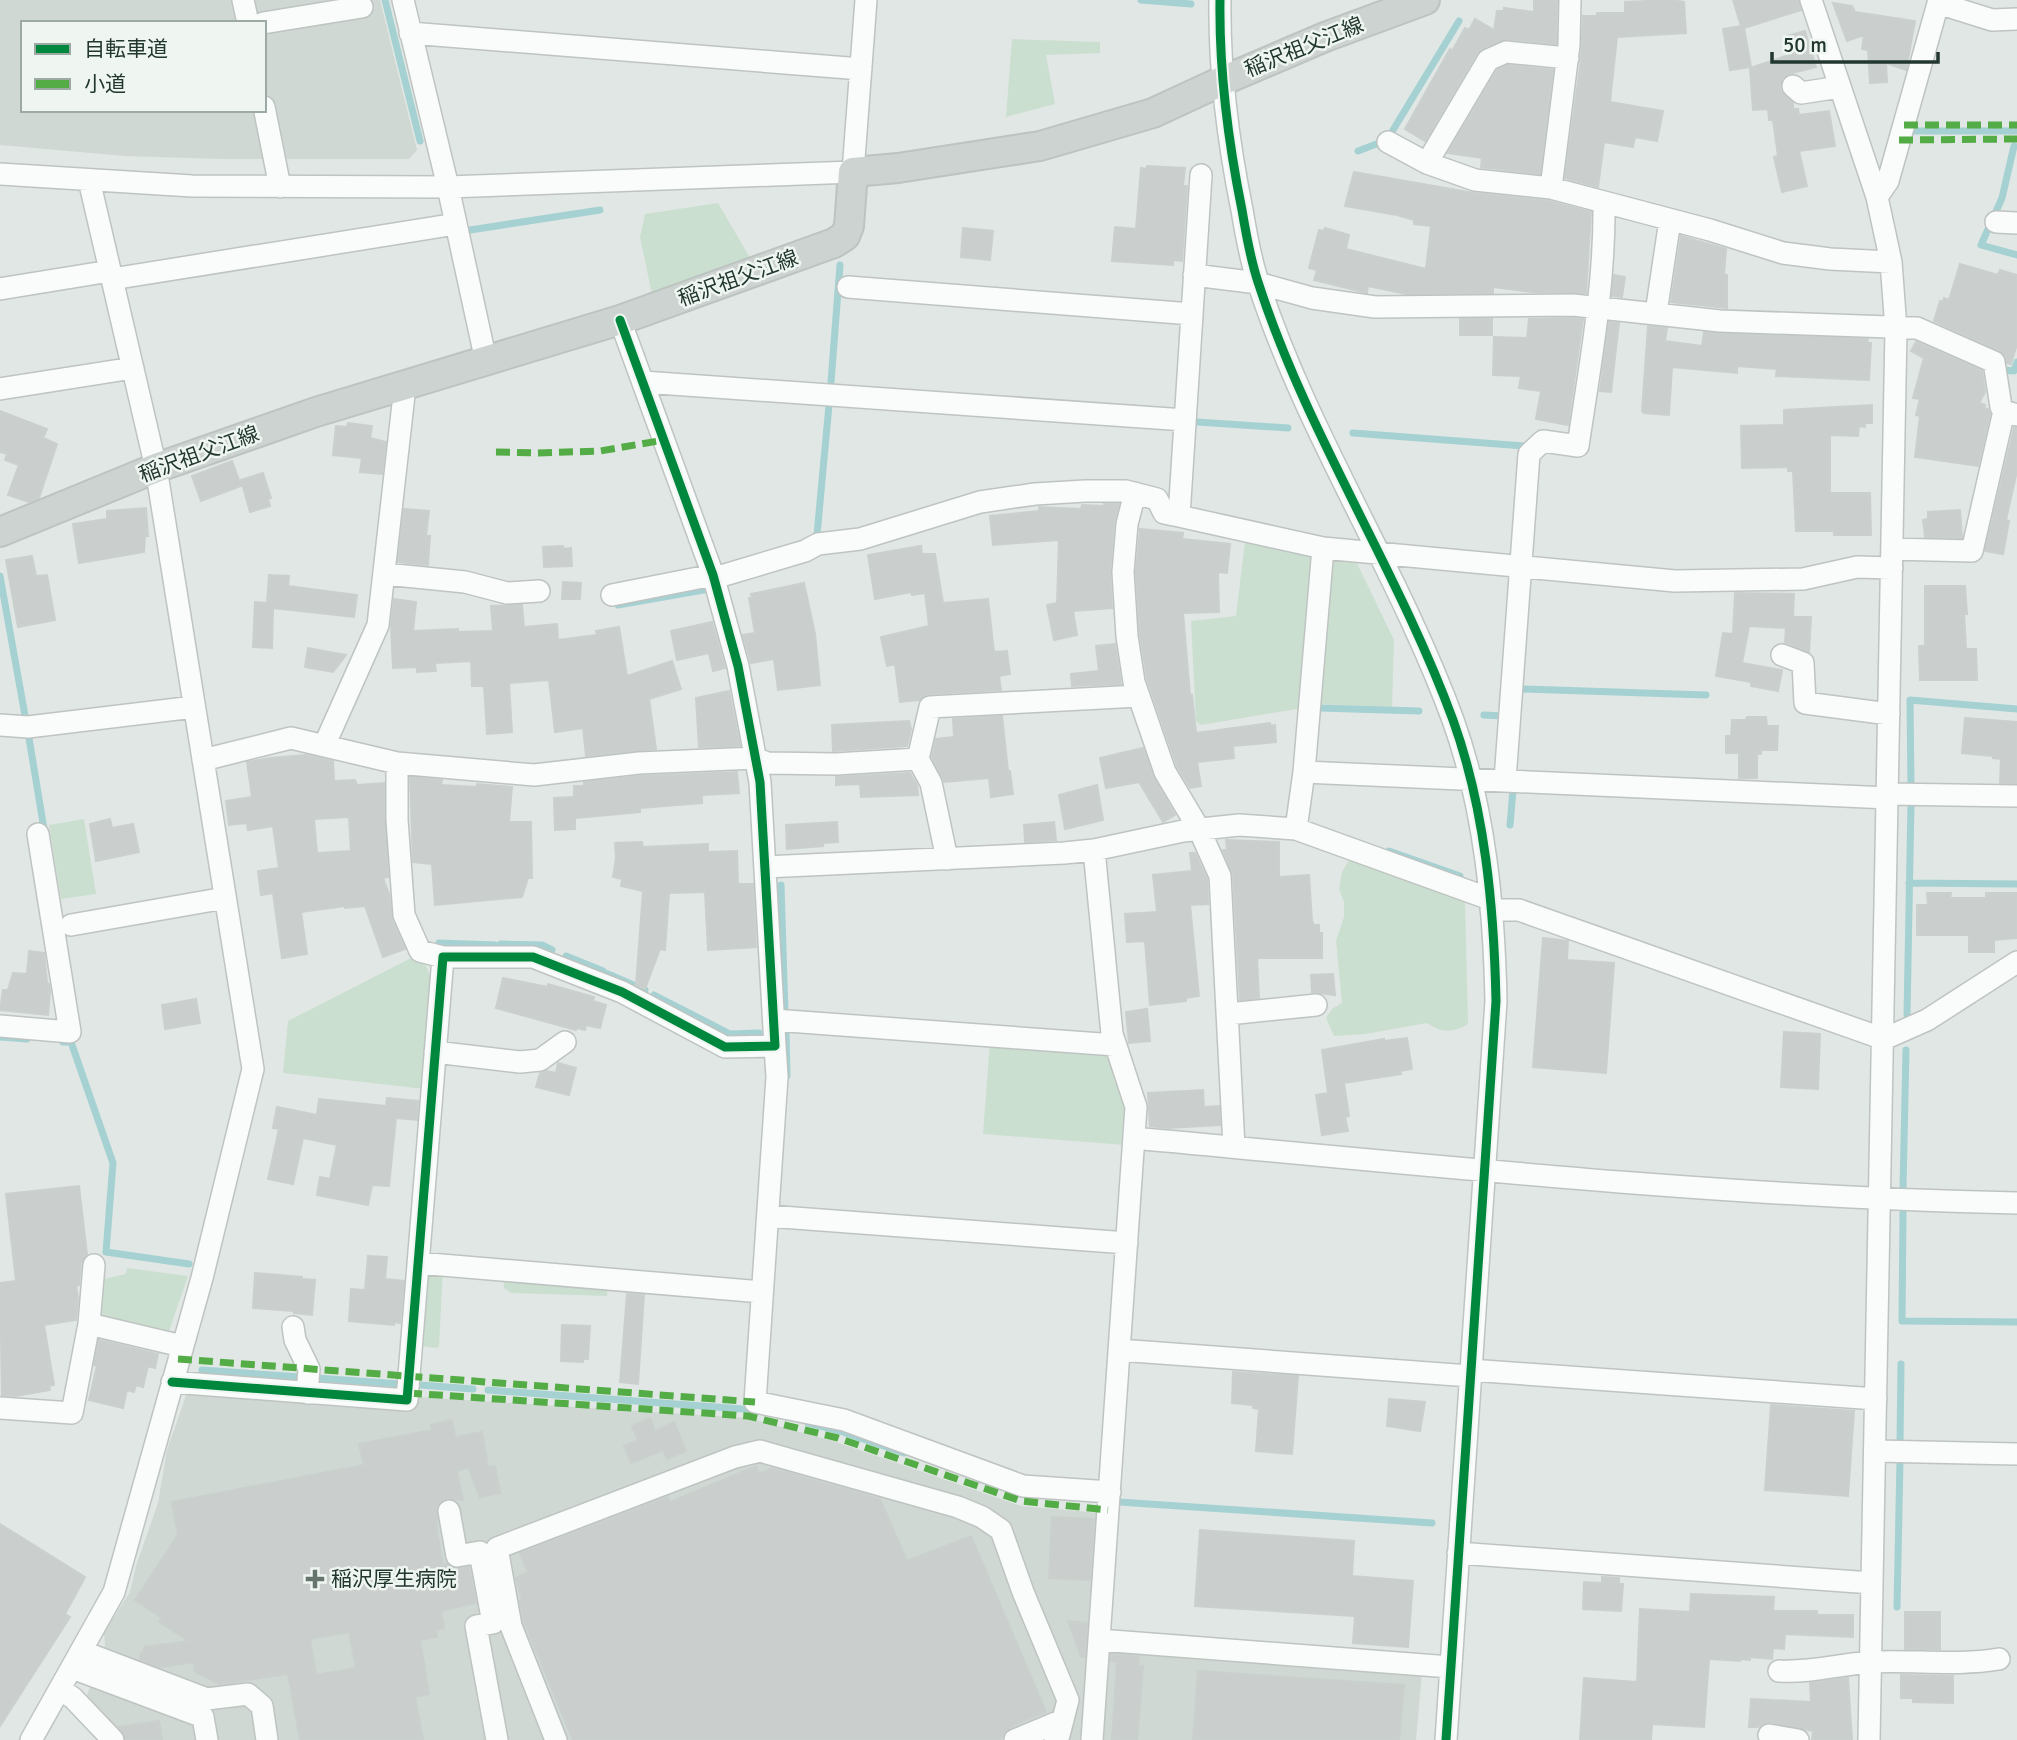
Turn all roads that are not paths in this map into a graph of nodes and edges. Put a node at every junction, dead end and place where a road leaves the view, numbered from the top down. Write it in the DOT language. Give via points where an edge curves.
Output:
graph roads {
  1 [pos="243,0"];
  2 [pos="406,0"];
  3 [pos="866,0"];
  4 [pos="1220,0"];
  5 [pos="1425,0"];
  6 [pos="1570,0"];
  7 [pos="1811,0"];
  8 [pos="1938,1"];
  9 [pos="362,8"];
  10 [pos="1383,8"];
  11 [pos="2017,19"];
  12 [pos="248,21"];
  13 [pos="266,23"];
  14 [pos="411,33"];
  15 [pos="1568,58"];
  16 [pos="861,69"];
  17 [pos="1222,81"];
  18 [pos="1793,86"];
  19 [pos="1840,88"];
  20 [pos="265,112"];
  21 [pos="1388,142"];
  22 [pos="1427,163"];
  23 [pos="853,172"];
  24 [pos="0,174"];
  25 [pos="1201,175"];
  26 [pos="89,180"];
  27 [pos="280,187"];
  28 [pos="448,187"];
  29 [pos="1551,188"];
  30 [pos="1877,198"];
  31 [pos="1604,202"];
  32 [pos="1670,220"];
  33 [pos="456,223"];
  34 [pos="1891,262"];
  35 [pos="111,275"];
  36 [pos="1194,275"];
  37 [pos="1258,283"];
  38 [pos="848,286"];
  39 [pos="0,289"];
  40 [pos="1598,307"];
  41 [pos="1656,313"];
  42 [pos="1192,314"];
  43 [pos="620,320"];
  44 [pos="1896,329"];
  45 [pos="486,361"];
  46 [pos="132,368"];
  47 [pos="643,382"];
  48 [pos="405,386"];
  49 [pos="0,390"];
  50 [pos="2011,413"];
  51 [pos="1185,420"];
  52 [pos="156,468"];
  53 [pos="1135,493"];
  54 [pos="1179,516"];
  55 [pos="0,533"];
  56 [pos="1323,548"];
  57 [pos="1377,552"];
  58 [pos="1892,559"];
  59 [pos="1521,566"];
  60 [pos="385,574"];
  61 [pos="713,575"];
  62 [pos="540,591"];
  63 [pos="612,595"];
  64 [pos="1782,655"];
  65 [pos="1139,696"];
  66 [pos="194,707"];
  67 [pos="1889,714"];
  68 [pos="0,725"];
  69 [pos="324,746"];
  70 [pos="755,758"];
  71 [pos="918,759"];
  72 [pos="203,760"];
  73 [pos="397,763"];
  74 [pos="1304,772"];
  75 [pos="1469,779"];
  76 [pos="1505,780"];
  77 [pos="1888,796"];
  78 [pos="2017,796"];
  79 [pos="1199,829"];
  80 [pos="1296,829"];
  81 [pos="38,834"];
  82 [pos="1094,850"];
  83 [pos="947,859"];
  84 [pos="765,867"];
  85 [pos="225,898"];
  86 [pos="1491,904"];
  87 [pos="71,925"];
  88 [pos="443,957"];
  89 [pos="2017,962"];
  90 [pos="1316,1005"];
  91 [pos="1228,1014"];
  92 [pos="774,1020"];
  93 [pos="0,1026"];
  94 [pos="1884,1039"];
  95 [pos="565,1042"];
  96 [pos="1115,1045"];
  97 [pos="775,1046"];
  98 [pos="435,1052"];
  99 [pos="1134,1138"];
  100 [pos="1234,1147"];
  101 [pos="1483,1171"];
  102 [pos="1880,1200"];
  103 [pos="2017,1203"];
  104 [pos="768,1216"];
  105 [pos="1127,1243"];
  106 [pos="418,1263"];
  107 [pos="94,1265"];
  108 [pos="762,1292"];
  109 [pos="89,1324"];
  110 [pos="293,1327"];
  111 [pos="182,1346"];
  112 [pos="1119,1350"];
  113 [pos="1470,1373"];
  114 [pos="172,1382"];
  115 [pos="307,1393"];
  116 [pos="1876,1399"];
  117 [pos="0,1408"];
  118 [pos="1875,1451"];
  119 [pos="2017,1454"];
  120 [pos="1110,1492"];
  121 [pos="449,1511"];
  122 [pos="1458,1553"];
  123 [pos="1872,1583"];
  124 [pos="1099,1640"];
  125 [pos="1999,1659"];
  126 [pos="76,1660"];
  127 [pos="1871,1662"];
  128 [pos="1450,1667"];
  129 [pos="1780,1671"];
  130 [pos="60,1689"];
  131 [pos="205,1708"];
  132 [pos="1059,1730"];
  133 [pos="1769,1735"];
  134 [pos="31,1740"];
  135 [pos="113,1740"];
  136 [pos="207,1740"];
  137 [pos="267,1740"];
  138 [pos="497,1740"];
  139 [pos="555,1740"];
  140 [pos="1015,1740"];
  141 [pos="1092,1740"];
  142 [pos="1446,1740"];
  143 [pos="1798,1740"];
  144 [pos="1869,1740"];
  1 -- 12 [label="street"];
  2 -- 14 [label="street"];
  3 -- 16 [label="street"];
  4 -- 17 [label="street"];
  5 -- 10 [label="main road, 稲沢祖父江線"];
  6 -- 15 [label="street"];
  7 -- 19 [label="street"];
  8 -- 11 [label="street" via="1993,20"];
  8 -- 30 [label="street" via="1888,181"];
  9 -- 13 [label="street"];
  10 -- 17 [label="main road, 稲沢祖父江線"];
  14 -- 16 [label="street"];
  14 -- 28 [label="street"];
  15 -- 22 [label="street" via="1506,52 1488,60"];
  15 -- 29 [label="street"];
  16 -- 23 [label="street"];
  17 -- 23 [label="main road, 稲沢祖父江線" via="1153,113 1040,146"];
  17 -- 37 [label="street" via="1235,175"];
  18 -- 19 [label="street" via="1801,93"];
  19 -- 30 [label="street"];
  20 -- 27 [label="street"];
  21 -- 22 [label="street"];
  22 -- 29 [label="street" via="1475,180"];
  23 -- 28 [label="street"];
  23 -- 43 [label="main road, 稲沢祖父江線" via="849,226 845,236 834,243"];
  24 -- 26 [label="street"];
  25 -- 36 [label="street"];
  26 -- 27 [label="street"];
  26 -- 35 [label="street"];
  27 -- 28 [label="street"];
  28 -- 33 [label="street"];
  29 -- 31 [label="street"];
  30 -- 34 [label="street"];
  31 -- 32 [label="street"];
  31 -- 40 [label="street"];
  32 -- 34 [label="street" via="1783,253"];
  32 -- 41 [label="street"];
  33 -- 35 [label="street"];
  33 -- 45 [label="street"];
  34 -- 44 [label="street"];
  35 -- 39 [label="street"];
  35 -- 46 [label="street"];
  36 -- 37 [label="street"];
  36 -- 42 [label="street"];
  37 -- 40 [label="street" via="1312,299 1374,307"];
  37 -- 57 [label="street" via="1307,403"];
  38 -- 42 [label="street"];
  40 -- 41 [label="street"];
  40 -- 59 [label="street" via="1577,446 1543,441 1530,454"];
  41 -- 44 [label="street" via="1720,321"];
  42 -- 51 [label="street"];
  43 -- 45 [label="main road, 稲沢祖父江線"];
  43 -- 47 [label="street"];
  44 -- 50 [label="street" via="1917,328 1994,362 2001,407"];
  44 -- 58 [label="street"];
  45 -- 48 [label="main road, 稲沢祖父江線"];
  46 -- 49 [label="street"];
  46 -- 52 [label="street"];
  47 -- 51 [label="street"];
  47 -- 61 [label="street"];
  48 -- 52 [label="main road, 稲沢祖父江線"];
  48 -- 60 [label="street"];
  50 -- 58 [label="street" via="1972,551"];
  51 -- 54 [label="street"];
  52 -- 55 [label="main road, 稲沢祖父江線"];
  52 -- 66 [label="street"];
  53 -- 54 [label="street" via="1157,499 1164,513"];
  53 -- 61 [label="street" via="1085,491 980,502 860,539 818,544"];
  53 -- 65 [label="street" via="1123,572 1126,636"];
  54 -- 56 [label="street"];
  56 -- 57 [label="street"];
  56 -- 74 [label="street"];
  57 -- 59 [label="street"];
  57 -- 75 [label="street" via="1426,651 1454,723"];
  58 -- 59 [label="street" via="1802,579 1675,581"];
  58 -- 67 [label="street"];
  59 -- 76 [label="street"];
  60 -- 62 [label="street" via="465,582 507,593"];
  60 -- 69 [label="street" via="378,625"];
  61 -- 63 [label="street"];
  61 -- 70 [label="street" via="738,666"];
  64 -- 67 [label="street" via="1803,663 1805,703"];
  65 -- 71 [label="street" via="929,708"];
  65 -- 79 [label="street" via="1165,772"];
  66 -- 68 [label="street" via="28,727"];
  66 -- 72 [label="street"];
  67 -- 77 [label="street"];
  69 -- 72 [label="street" via="291,738"];
  69 -- 73 [label="street"];
  70 -- 71 [label="street" via="766,763 836,764"];
  70 -- 73 [label="street" via="639,763 534,775"];
  70 -- 84 [label="street"];
  71 -- 83 [label="street" via="930,783"];
  72 -- 85 [label="street"];
  73 -- 88 [label="street" via="404,915 420,951"];
  74 -- 75 [label="street"];
  74 -- 80 [label="street"];
  75 -- 76 [label="street"];
  75 -- 86 [label="street"];
  76 -- 77 [label="street"];
  77 -- 78 [label="street"];
  77 -- 94 [label="street"];
  79 -- 80 [label="street" via="1239,825"];
  79 -- 82 [label="street"];
  79 -- 91 [label="street" via="1220,876"];
  80 -- 86 [label="street"];
  81 -- 93 [label="street" via="70,1032"];
  82 -- 83 [label="street"];
  82 -- 96 [label="street"];
  83 -- 84 [label="street"];
  84 -- 92 [label="street"];
  85 -- 87 [label="street"];
  85 -- 111 [label="street" via="253,1069"];
  86 -- 94 [label="street"];
  86 -- 101 [label="street" via="1496,1001"];
  88 -- 97 [label="street" via="533,957 622,992 725,1047"];
  88 -- 98 [label="street"];
  89 -- 94 [label="street" via="1927,1020"];
  90 -- 91 [label="street"];
  91 -- 100 [label="street"];
  92 -- 96 [label="street"];
  92 -- 97 [label="street"];
  94 -- 102 [label="street"];
  95 -- 98 [label="street" via="540,1060 520,1062"];
  96 -- 99 [label="street" via="1136,1107"];
  97 -- 104 [label="street"];
  98 -- 106 [label="street"];
  99 -- 100 [label="street"];
  99 -- 105 [label="street"];
  100 -- 101 [label="street"];
  101 -- 102 [label="street"];
  101 -- 113 [label="street"];
  102 -- 103 [label="street"];
  102 -- 116 [label="street"];
  104 -- 105 [label="street"];
  104 -- 108 [label="street"];
  105 -- 112 [label="street"];
  106 -- 108 [label="street"];
  106 -- 115 [label="street" via="407,1400"];
  107 -- 109 [label="street"];
  108 -- 120 [label="street" via="755,1402 844,1420 1023,1486"];
  109 -- 111 [label="street"];
  109 -- 117 [label="street" via="72,1413"];
  110 -- 115 [label="street" via="309,1369"];
  111 -- 114 [label="street"];
  112 -- 113 [label="street"];
  112 -- 120 [label="street"];
  113 -- 116 [label="street"];
  113 -- 122 [label="street"];
  114 -- 115 [label="street"];
  114 -- 126 [label="street" via="114,1592"];
  116 -- 118 [label="street"];
  118 -- 119 [label="street"];
  118 -- 123 [label="street"];
  120 -- 124 [label="street"];
  121 -- 138 [label="street" via="457,1556 480,1552 493,1623 476,1626"];
  122 -- 123 [label="street"];
  122 -- 128 [label="street"];
  123 -- 127 [label="street"];
  124 -- 128 [label="street"];
  124 -- 141 [label="street"];
  125 -- 127 [label="street" via="1973,1664"];
  126 -- 130 [label="street"];
  126 -- 131 [label="street"];
  127 -- 129 [label="street"];
  127 -- 144 [label="street"];
  128 -- 142 [label="street"];
  130 -- 134 [label="street"];
  130 -- 135 [label="street"];
  131 -- 136 [label="street"];
  131 -- 137 [label="street" via="248,1695 262,1706"];
  132 -- 139 [label="street" via="1069,1700 1001,1530 958,1507 760,1451 497,1548 511,1626"];
  132 -- 140 [label="street"];
  133 -- 143 [label="street"];
}
